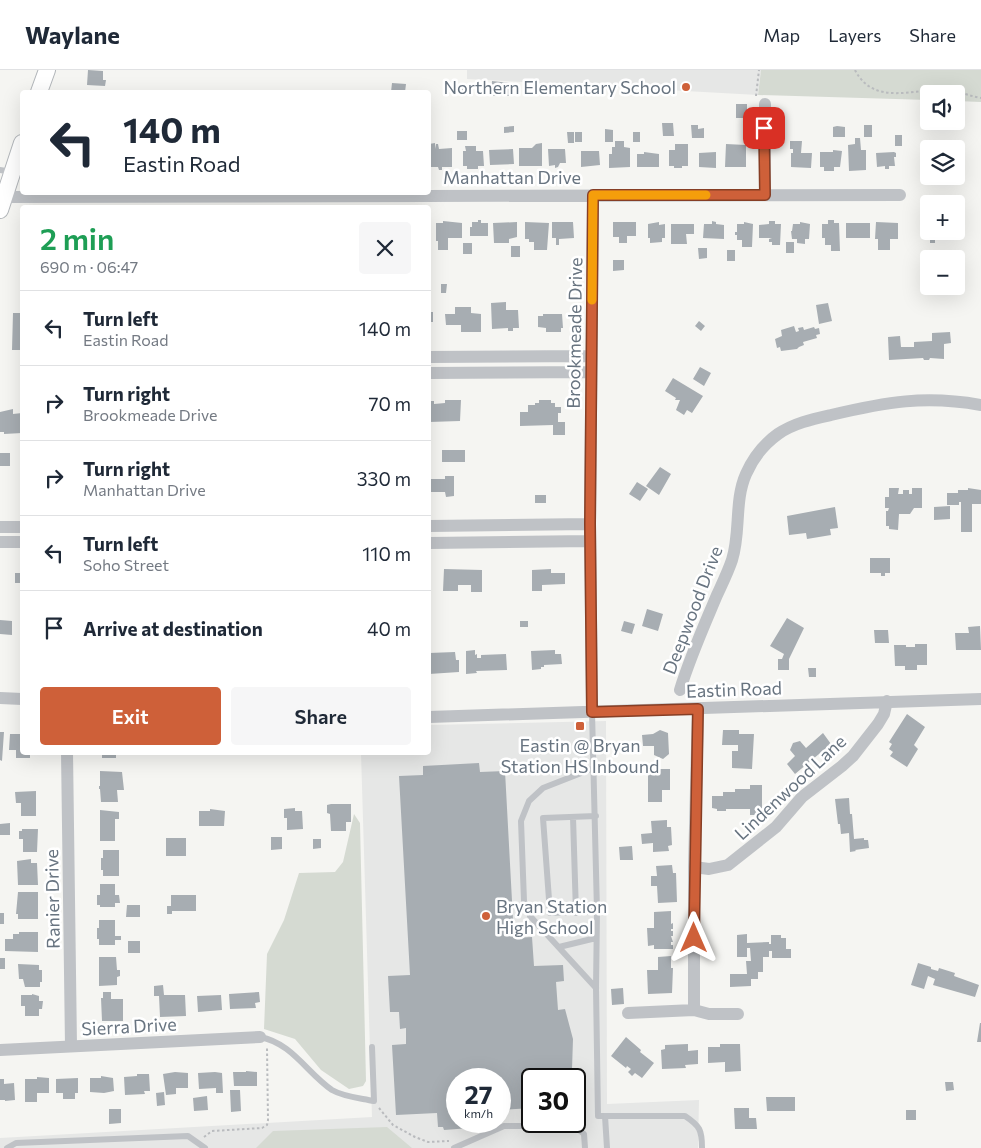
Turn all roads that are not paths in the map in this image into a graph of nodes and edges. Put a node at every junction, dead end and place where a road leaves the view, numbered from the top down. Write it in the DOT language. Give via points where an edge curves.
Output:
graph roads {
  1 [pos="47,70"];
  2 [pos="40,90"];
  3 [pos="764,107"];
  4 [pos="20,146"];
  5 [pos="6,171"];
  6 [pos="593,195"];
  7 [pos="765,195"];
  8 [pos="900,196"];
  9 [pos="2,204"];
  10 [pos="591,356"];
  11 [pos="431,357"];
  12 [pos="591,372"];
  13 [pos="431,373"];
  14 [pos="981,405"];
  15 [pos="590,524"];
  16 [pos="20,526"];
  17 [pos="431,526"];
  18 [pos="0,527"];
  19 [pos="590,541"];
  20 [pos="0,542"];
  21 [pos="20,542"];
  22 [pos="431,543"];
  23 [pos="680,690"];
  24 [pos="0,698"];
  25 [pos="20,699"];
  26 [pos="981,699"];
  27 [pos="887,702"];
  28 [pos="698,709"];
  29 [pos="592,712"];
  30 [pos="431,717"];
  31 [pos="67,755"];
  32 [pos="594,768"];
  33 [pos="596,816"];
  34 [pos="573,817"];
  35 [pos="694,867"];
  36 [pos="597,911"];
  37 [pos="576,912"];
  38 [pos="596,938"];
  39 [pos="559,947"];
  40 [pos="596,988"];
  41 [pos="694,1010"];
  42 [pos="628,1013"];
  43 [pos="738,1014"];
  44 [pos="264,1038"];
  45 [pos="71,1046"];
  46 [pos="372,1047"];
  47 [pos="0,1050"];
  48 [pos="606,1116"];
  49 [pos="7,1148"];
  50 [pos="205,1148"];
  51 [pos="453,1148"];
  52 [pos="585,1148"];
  53 [pos="607,1148"];
  54 [pos="702,1148"];
  1 -- 2 [label="main road"];
  3 -- 7 [label="street"];
  4 -- 5 [label="main road"];
  5 -- 9 [label="main road"];
  6 -- 7 [label="street, Manhattan Drive"];
  6 -- 9 [label="street, Manhattan Drive"];
  6 -- 10 [label="street, Brookmeade Drive"];
  7 -- 8 [label="street, Manhattan Drive"];
  10 -- 11 [label="street"];
  10 -- 12 [label="street, Brookmeade Drive"];
  12 -- 13 [label="street"];
  12 -- 15 [label="street, Brookmeade Drive"];
  14 -- 23 [label="street, Deepwood Drive" via="914,400 837,413 794,425 759,450 745,476 740,495 732,561 686,668"];
  15 -- 17 [label="street"];
  15 -- 19 [label="street, Brookmeade Drive"];
  16 -- 18 [label="street"];
  19 -- 22 [label="street"];
  19 -- 29 [label="street, Brookmeade Drive"];
  20 -- 21 [label="street"];
  24 -- 25 [label="street"];
  26 -- 27 [label="street, Eastin Road"];
  27 -- 28 [label="street, Eastin Road"];
  27 -- 35 [label="street, Lindenwood Lane" via="878,724 852,756 802,797 776,827 728,864 709,869"];
  28 -- 29 [label="street, Eastin Road"];
  28 -- 35 [label="street"];
  29 -- 30 [label="street, Eastin Road"];
  29 -- 32 [label="lane"];
  31 -- 45 [label="street, Ranier Drive"];
  32 -- 33 [label="lane"];
  32 -- 39 [label="lane" via="543,788 529,801 521,820 524,901 530,916"];
  33 -- 34 [label="lane"];
  33 -- 36 [label="lane"];
  34 -- 37 [label="lane"];
  34 -- 37 [label="lane" via="543,818 550,913"];
  35 -- 41 [label="street"];
  36 -- 37 [label="lane"];
  36 -- 38 [label="lane"];
  38 -- 39 [label="lane"];
  38 -- 40 [label="lane"];
  39 -- 40 [label="lane"];
  40 -- 48 [label="lane" via="598,1116"];
  41 -- 42 [label="street"];
  41 -- 43 [label="street" via="710,1014"];
  44 -- 45 [label="street, Sierra Drive"];
  44 -- 46 [label="lane" via="287,1048 331,1089 343,1095 374,1101"];
  45 -- 47 [label="street, Sierra Drive"];
  48 -- 53 [label="lane"];
  48 -- 54 [label="lane" via="685,1116 695,1122 702,1133"];
  49 -- 50 [label="lane" via="16,1143 188,1136"];
  51 -- 52 [label="lane" via="504,1126 574,1126 584,1134"];
}
